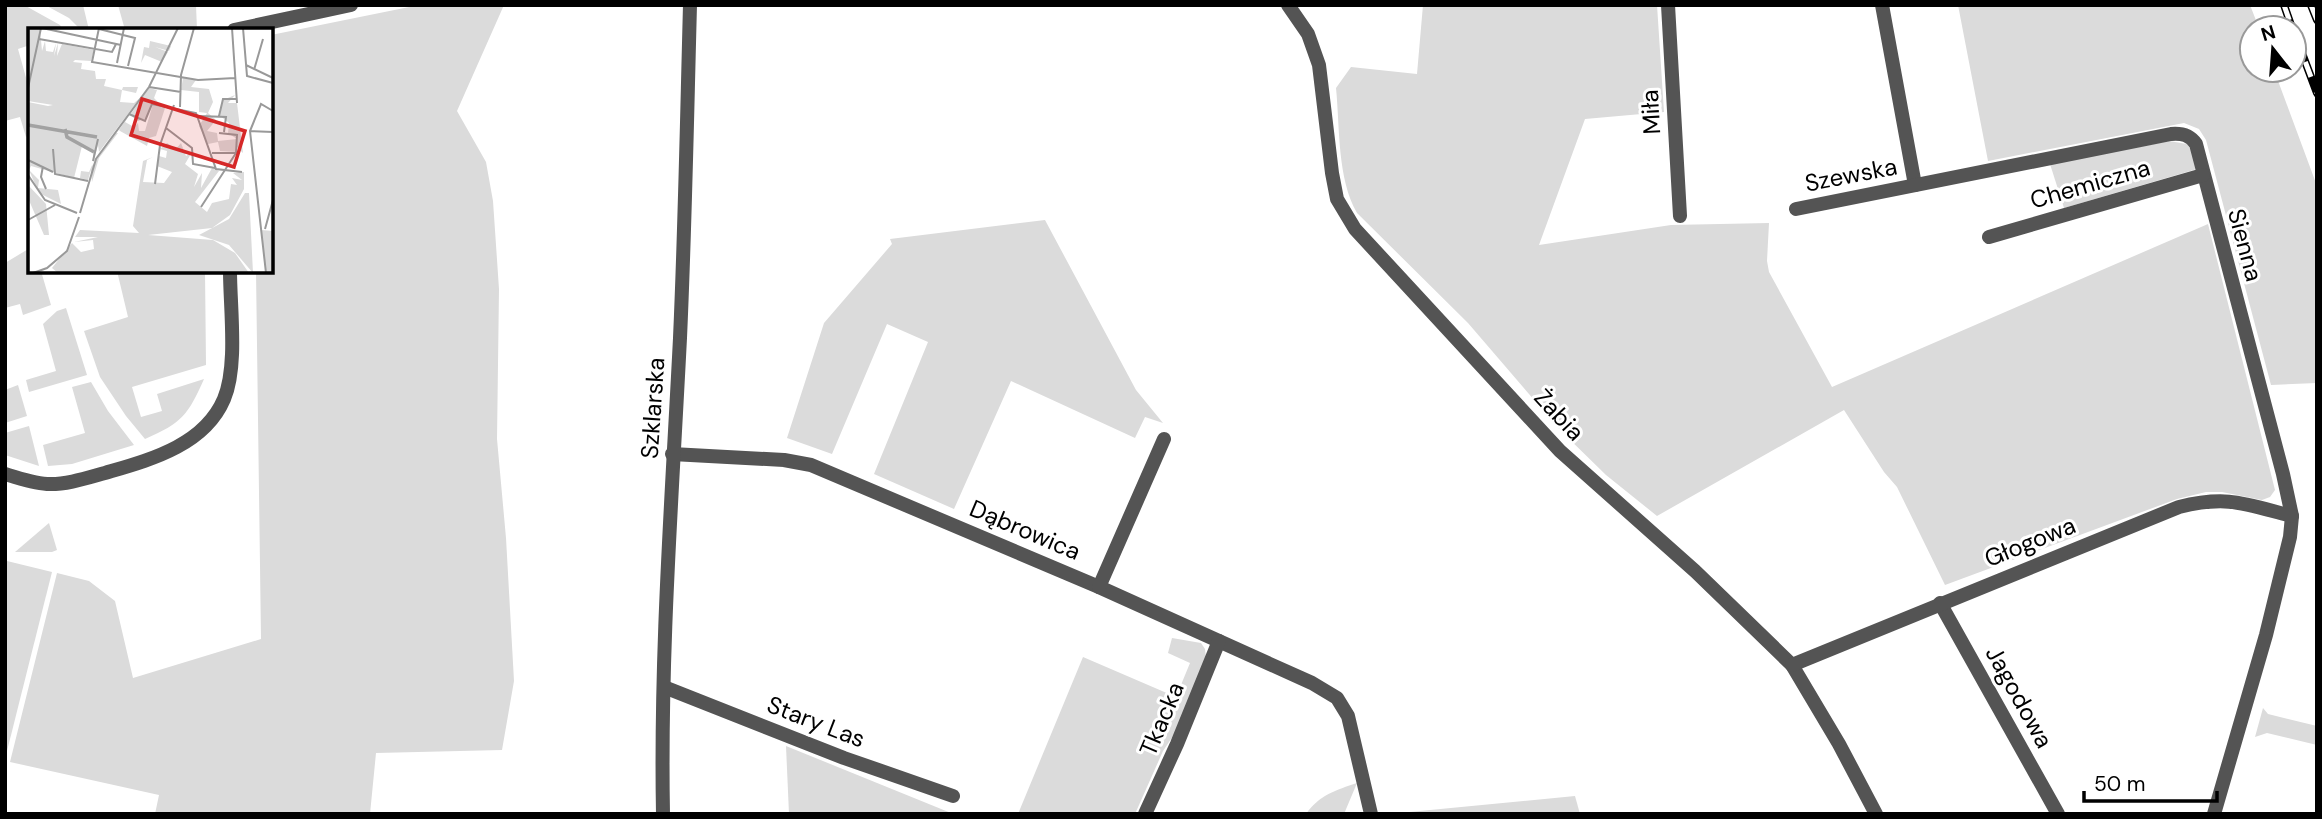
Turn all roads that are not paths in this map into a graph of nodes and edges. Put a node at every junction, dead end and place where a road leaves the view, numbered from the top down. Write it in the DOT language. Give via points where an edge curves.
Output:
graph roads {
  1 [pos="351,5"];
  2 [pos="690,5"];
  3 [pos="1288,5"];
  4 [pos="1668,5"];
  5 [pos="1882,5"];
  6 [pos="243,28"];
  7 [pos="2203,175"];
  8 [pos="1915,185"];
  9 [pos="1796,209"];
  10 [pos="1680,216"];
  11 [pos="1989,237"];
  12 [pos="230,273"];
  13 [pos="1164,439"];
  14 [pos="672,454"];
  15 [pos="5,474"];
  16 [pos="2292,516"];
  17 [pos="1099,587"];
  18 [pos="1940,603"];
  19 [pos="1219,641"];
  20 [pos="1792,665"];
  21 [pos="664,687"];
  22 [pos="953,796"];
  23 [pos="663,814"];
  24 [pos="1145,814"];
  25 [pos="1371,814"];
  26 [pos="1876,814"];
  27 [pos="2058,814"];
  28 [pos="2214,814"];
  1 -- 6 [label="street"];
  2 -- 14 [label="street, Szklarska"];
  3 -- 20 [label="street, Żabia" via="1308,34 1319,65 1337,199 1355,229 1560,451"];
  4 -- 10 [label="street, Miła"];
  5 -- 8 [label="street"];
  7 -- 8 [label="street, Sienna" via="2196,144 2178,133"];
  7 -- 11 [label="street, Chemiczna"];
  7 -- 16 [label="street, Sienna"];
  8 -- 9 [label="street, Szewska"];
  12 -- 15 [label="street" via="231,373 224,399 199,433 161,454 80,480 48,484"];
  13 -- 17 [label="street"];
  14 -- 17 [label="street, Dąbrowica" via="811,465"];
  14 -- 21 [label="street, Szklarska"];
  16 -- 18 [label="street, Głogowa" via="2231,500 2179,507"];
  16 -- 28 [label="street, Sienna" via="2266,635"];
  17 -- 19 [label="street, Dąbrowica"];
  18 -- 20 [label="street, Głogowa"];
  18 -- 27 [label="street, Jagodowa"];
  19 -- 24 [label="street, Tkacka"];
  19 -- 25 [label="street, Dąbrowica" via="1337,698 1345,710"];
  20 -- 26 [label="street, Żabia"];
  21 -- 22 [label="street, Stary Las"];
  21 -- 23 [label="street, Szklarska"];
}
